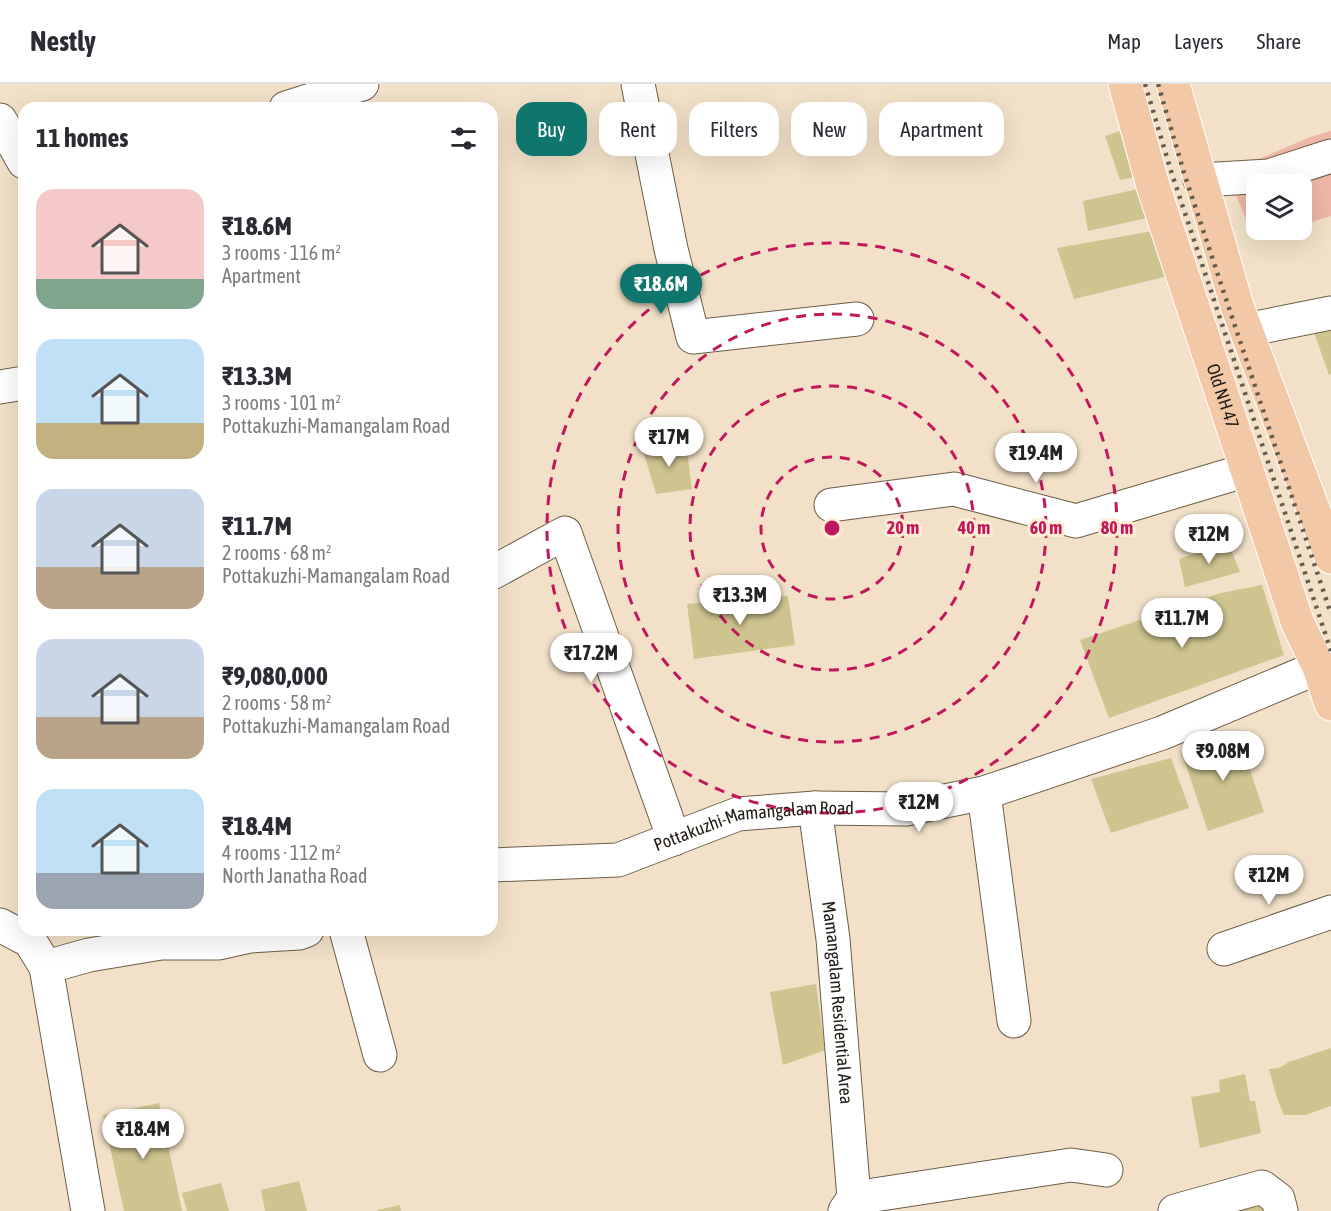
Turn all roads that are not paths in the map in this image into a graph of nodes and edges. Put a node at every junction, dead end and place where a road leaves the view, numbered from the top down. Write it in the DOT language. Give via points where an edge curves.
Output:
graph roads {
  1 [pos="362,84"];
  2 [pos="638,84"];
  3 [pos="1125,84"];
  4 [pos="1173,84"];
  5 [pos="314,102"];
  6 [pos="0,120"];
  7 [pos="18,152"];
  8 [pos="1331,156"];
  9 [pos="1200,180"];
  10 [pos="1331,313"];
  11 [pos="1196,316"];
  12 [pos="1242,318"];
  13 [pos="857,319"];
  14 [pos="18,384"];
  15 [pos="0,387"];
  16 [pos="1247,470"];
  17 [pos="831,505"];
  18 [pos="1331,557"];
  19 [pos="498,570"];
  20 [pos="1319,667"];
  21 [pos="1331,704"];
  22 [pos="984,793"];
  23 [pos="815,808"];
  24 [pos="674,839"];
  25 [pos="498,865"];
  26 [pos="1331,912"];
  27 [pos="0,924"];
  28 [pos="18,934"];
  29 [pos="21,936"];
  30 [pos="250,936"];
  31 [pos="348,936"];
  32 [pos="143,938"];
  33 [pos="1224,949"];
  34 [pos="46,967"];
  35 [pos="1014,1021"];
  36 [pos="380,1055"];
  37 [pos="1106,1170"];
  38 [pos="849,1204"];
  39 [pos="88,1211"];
  40 [pos="1175,1211"];
  41 [pos="1281,1211"];
  1 -- 5 [label="street"];
  2 -- 13 [label="street" via="693,337"];
  3 -- 11 [label="main road, Old NH 47" via="1153,186"];
  4 -- 9 [label="main road"];
  6 -- 7 [label="street"];
  8 -- 9 [label="street" via="1269,176"];
  9 -- 12 [label="main road"];
  10 -- 12 [label="street"];
  11 -- 12 [label="main road"];
  11 -- 16 [label="main road, Old NH 47"];
  12 -- 18 [label="main road"];
  14 -- 15 [label="street"];
  16 -- 17 [label="street" via="1076,521 954,489"];
  16 -- 20 [label="main road, Old NH 47" via="1298,624"];
  19 -- 24 [label="street" via="565,533"];
  20 -- 21 [label="main road, Old NH 47"];
  20 -- 22 [label="street, Pottakuzhi-Mamangalam Road" via="1162,733"];
  22 -- 23 [label="street, Pottakuzhi-Mamangalam Road" via="906,809"];
  22 -- 35 [label="street"];
  23 -- 24 [label="street, Pottakuzhi-Mamangalam Road" via="738,814"];
  23 -- 38 [label="street, Mamangalam Residential Area" via="833,939"];
  24 -- 25 [label="street, Pottakuzhi-Mamangalam Road" via="618,860"];
  26 -- 33 [label="street"];
  27 -- 28 [label="street"];
  29 -- 34 [label="street" via="30,941"];
  30 -- 32 [label="street" via="219,943 161,943"];
  31 -- 36 [label="street"];
  32 -- 34 [label="street"];
  34 -- 39 [label="street"];
  37 -- 38 [label="street" via="1071,1165"];
  40 -- 41 [label="street" via="1262,1187 1278,1199"];
}
